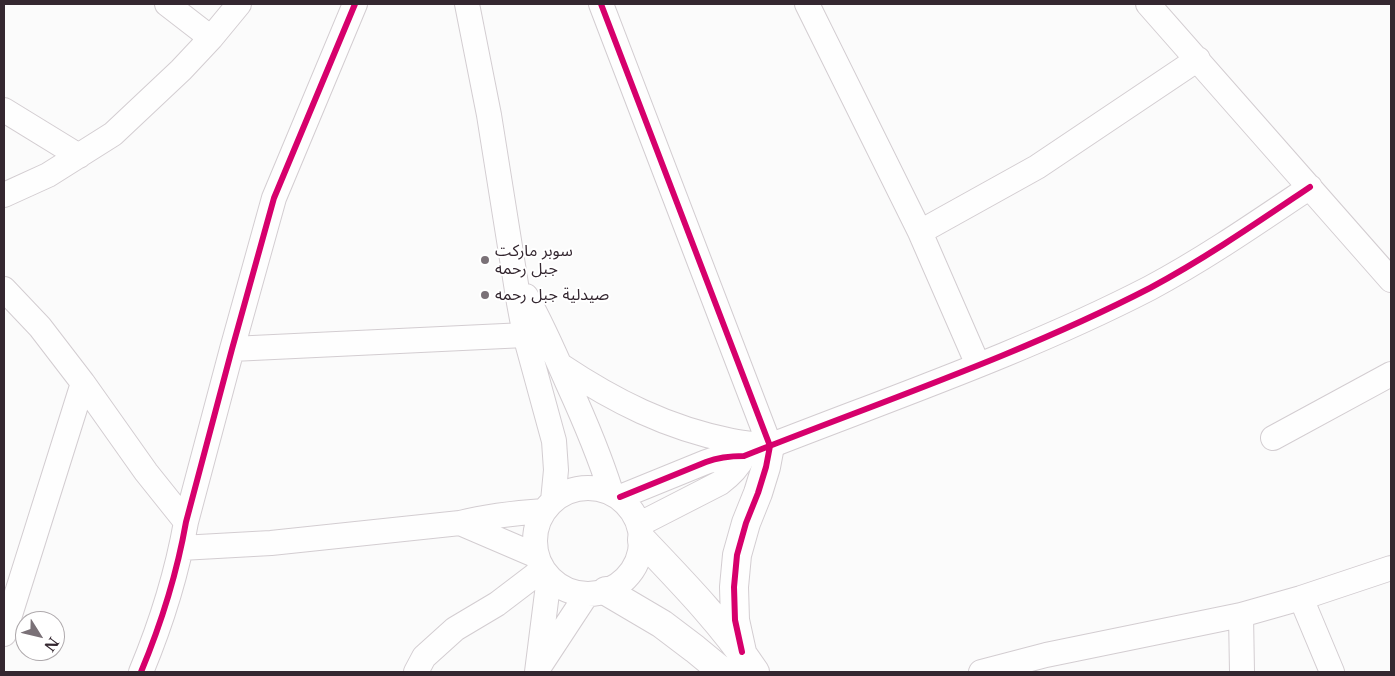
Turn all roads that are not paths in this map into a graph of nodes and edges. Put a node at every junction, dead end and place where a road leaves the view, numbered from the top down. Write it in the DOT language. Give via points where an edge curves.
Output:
graph roads {
  1 [pos="167,4"];
  2 [pos="239,4"];
  3 [pos="355,4"];
  4 [pos="467,4"];
  5 [pos="601,4"];
  6 [pos="807,4"];
  7 [pos="1148,4"];
  8 [pos="211,38"];
  9 [pos="1198,59"];
  10 [pos="4,110"];
  11 [pos="79,156"];
  12 [pos="1310,187"];
  13 [pos="4,195"];
  14 [pos="920,232"];
  15 [pos="515,278"];
  16 [pos="1391,280"];
  17 [pos="4,289"];
  18 [pos="525,335"];
  19 [pos="232,349"];
  20 [pos="560,365"];
  21 [pos="978,365"];
  22 [pos="1391,374"];
  23 [pos="83,383"];
  24 [pos="1273,438"];
  25 [pos="770,446"];
  26 [pos="744,456"];
  27 [pos="615,494"];
  28 [pos="548,506"];
  29 [pos="186,522"];
  30 [pos="460,523"];
  31 [pos="641,532"];
  32 [pos="181,548"];
  33 [pos="543,567"];
  34 [pos="1391,568"];
  35 [pos="597,593"];
  36 [pos="1301,598"];
  37 [pos="1241,615"];
  38 [pos="4,634"];
  39 [pos="749,662"];
  40 [pos="1046,664"];
  41 [pos="537,671"];
  42 [pos="141,672"];
  43 [pos="416,672"];
  44 [pos="723,672"];
  45 [pos="981,672"];
  46 [pos="1242,672"];
  47 [pos="1332,672"];
  1 -- 8 [label="street"];
  2 -- 8 [label="street"];
  3 -- 19 [label="street" via="274,198"];
  4 -- 15 [label="street" via="489,115"];
  5 -- 25 [label="street"];
  6 -- 14 [label="street"];
  7 -- 9 [label="street"];
  8 -- 11 [label="street" via="119,129"];
  9 -- 12 [label="street"];
  9 -- 14 [label="street" via="1037,167"];
  10 -- 11 [label="street"];
  11 -- 13 [label="street" via="48,175"];
  12 -- 16 [label="street"];
  12 -- 21 [label="street" via="1232,240 1150,287"];
  14 -- 21 [label="street"];
  15 -- 18 [label="street"];
  15 -- 20 [label="street"];
  17 -- 23 [label="street"];
  18 -- 19 [label="street"];
  18 -- 28 [label="street" via="554,441 556,470"];
  19 -- 29 [label="street"];
  20 -- 25 [label="street" via="625,405 660,420 733,442"];
  20 -- 27 [label="street"];
  21 -- 25 [label="street"];
  22 -- 24 [label="street"];
  23 -- 29 [label="street"];
  23 -- 38 [label="street"];
  25 -- 26 [label="street"];
  25 -- 39 [label="street" via="737,555 735,620"];
  26 -- 27 [label="street" via="719,458"];
  26 -- 31 [label="street" via="730,476"];
  27 -- 28 [label="street" via="596,488 581,488 566,492"];
  27 -- 31 [label="street" via="632,509"];
  28 -- 30 [label="street"];
  28 -- 33 [label="street" via="537,525 535,540"];
  29 -- 32 [label="street"];
  30 -- 32 [label="street" via="271,543"];
  30 -- 33 [label="street"];
  31 -- 35 [label="street" via="640,556 632,571 621,583"];
  31 -- 39 [label="street"];
  32 -- 42 [label="street" via="155,639"];
  33 -- 35 [label="street" via="566,589"];
  33 -- 41 [label="street"];
  33 -- 43 [label="street" via="498,604 455,629 424,657"];
  34 -- 36 [label="street"];
  35 -- 41 [label="street"];
  35 -- 44 [label="street" via="662,624"];
  36 -- 37 [label="street"];
  36 -- 47 [label="street"];
  37 -- 40 [label="street"];
  37 -- 46 [label="street"];
  40 -- 45 [label="street"];
}
